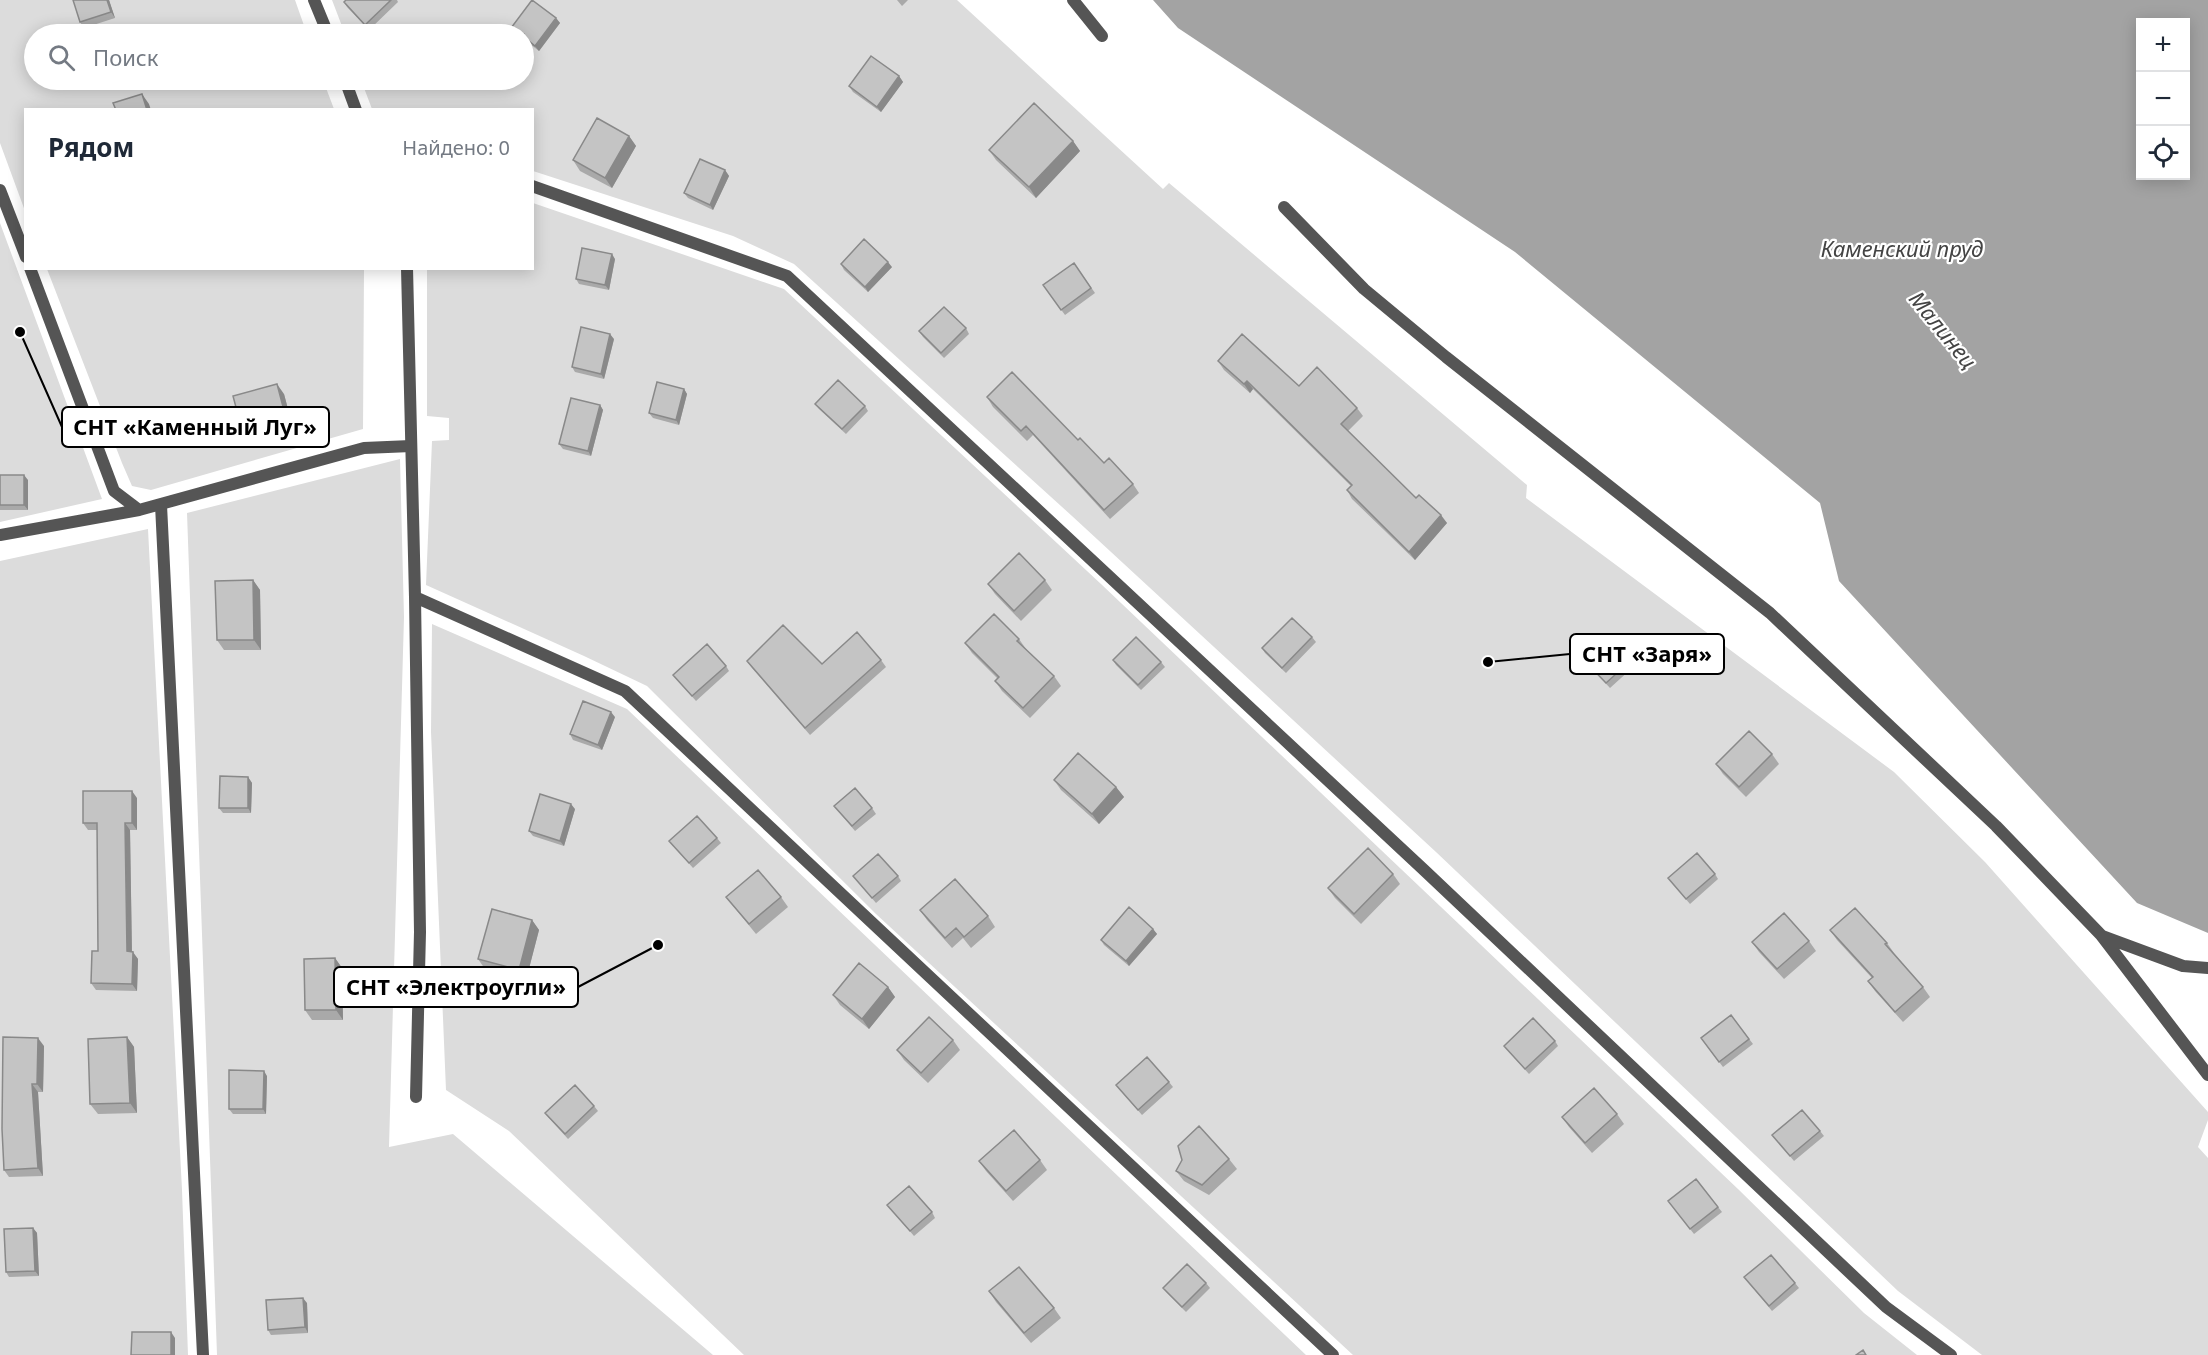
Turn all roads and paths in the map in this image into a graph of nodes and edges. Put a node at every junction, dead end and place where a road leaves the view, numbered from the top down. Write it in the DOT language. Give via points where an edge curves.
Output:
graph roads {
  1 [pos="314,0"];
  2 [pos="1073,0"];
  3 [pos="324,24"];
  4 [pos="1102,36"];
  5 [pos="349,90"];
  6 [pos="355,108"];
  7 [pos="534,187"];
  8 [pos="0,190"];
  9 [pos="1284,207"];
  10 [pos="24,252"];
  11 [pos="31,270"];
  12 [pos="407,270"];
  13 [pos="411,446"];
  14 [pos="161,505"];
  15 [pos="139,510"];
  16 [pos="0,535"];
  17 [pos="415,597"];
  18 [pos="2101,935"];
  19 [pos="2208,968"];
  20 [pos="2208,1075"];
  21 [pos="416,1097"];
  22 [pos="202,1355"];
  23 [pos="1333,1355"];
  24 [pos="1951,1355"];
  1 -- 3 [label="street"];
  2 -- 4 [label="street"];
  5 -- 6 [label="street"];
  7 -- 24 [label="street" via="787,276 1886,1308"];
  8 -- 10 [label="street"];
  9 -- 18 [label="street" via="1364,289 1770,613 1996,826"];
  11 -- 15 [label="street" via="114,491"];
  12 -- 13 [label="street"];
  13 -- 14 [label="street" via="364,448"];
  13 -- 17 [label="street"];
  14 -- 15 [label="street"];
  14 -- 22 [label="street"];
  15 -- 16 [label="street"];
  17 -- 21 [label="street" via="420,932"];
  17 -- 23 [label="street" via="626,691"];
  18 -- 19 [label="street" via="2182,966"];
  18 -- 20 [label="street"];
}
